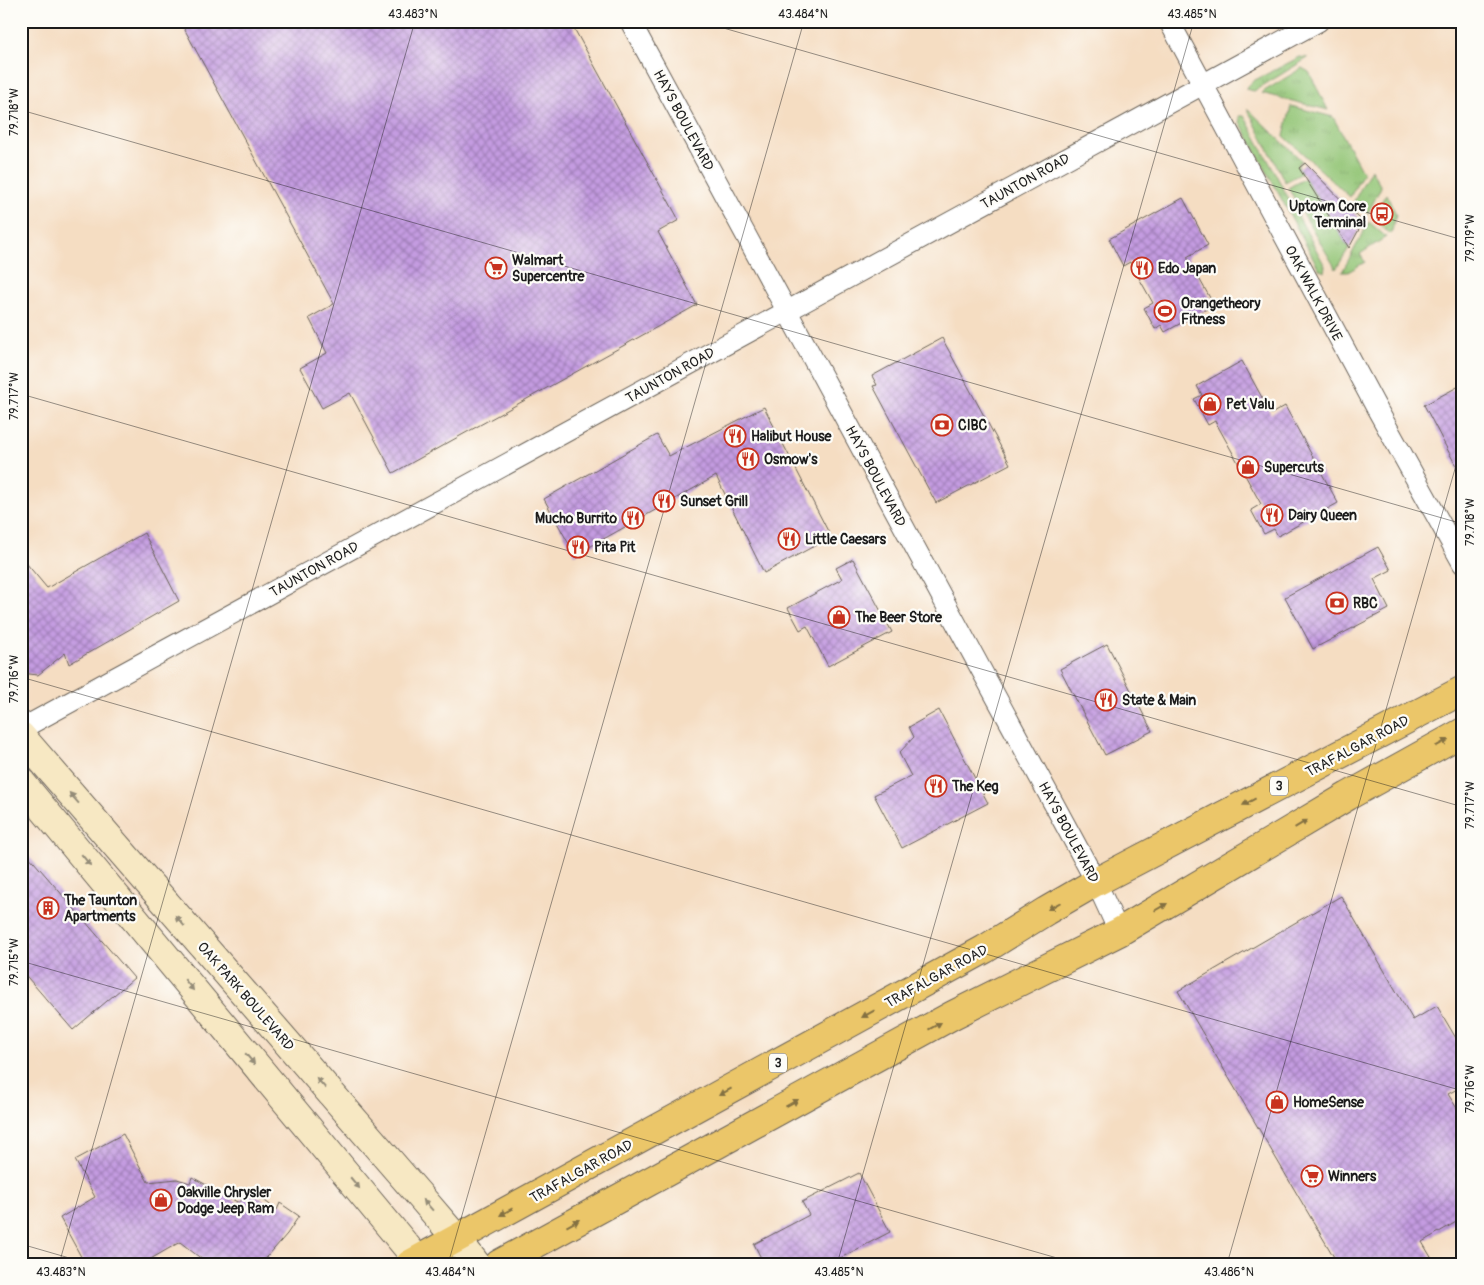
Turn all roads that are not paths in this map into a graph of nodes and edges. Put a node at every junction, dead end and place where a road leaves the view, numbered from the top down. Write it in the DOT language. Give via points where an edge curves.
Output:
graph roads {
  1 [pos="630,21"];
  2 [pos="1169,21"];
  3 [pos="1319,21"];
  4 [pos="1203,84"];
  5 [pos="788,311"];
  6 [pos="1463,564"];
  7 [pos="1463,690"];
  8 [pos="21,730"];
  9 [pos="1463,732"];
  10 [pos="21,736"];
  11 [pos="21,782"];
  12 [pos="1096,882"];
  13 [pos="1119,932"];
  14 [pos="467,1253"];
  15 [pos="416,1262"];
  16 [pos="499,1264"];
  1 -- 5 [label="street, HAYS BOULEVARD"];
  2 -- 4 [label="street, OAK WALK DRIVE"];
  3 -- 4 [label="street, TAUNTON ROAD"];
  4 -- 5 [label="street, TAUNTON ROAD"];
  4 -- 6 [label="street, OAK WALK DRIVE"];
  5 -- 8 [label="street, TAUNTON ROAD"];
  5 -- 12 [label="street, HAYS BOULEVARD"];
  7 -- 12 [label="main road, TRAFALGAR ROAD / 3, one-way"];
  13 -- 9 [label="main road, one-way"];
  14 -- 10 [label="street, OAK PARK BOULEVARD, one-way"];
  11 -- 15 [label="street, one-way"];
  12 -- 13 [label="street, HAYS BOULEVARD"];
  12 -- 14 [label="main road, TRAFALGAR ROAD / 3, one-way"];
  16 -- 13 [label="main road, one-way" via="954,1015"];
  14 -- 15 [label="main road, TRAFALGAR ROAD / 3"];
}
